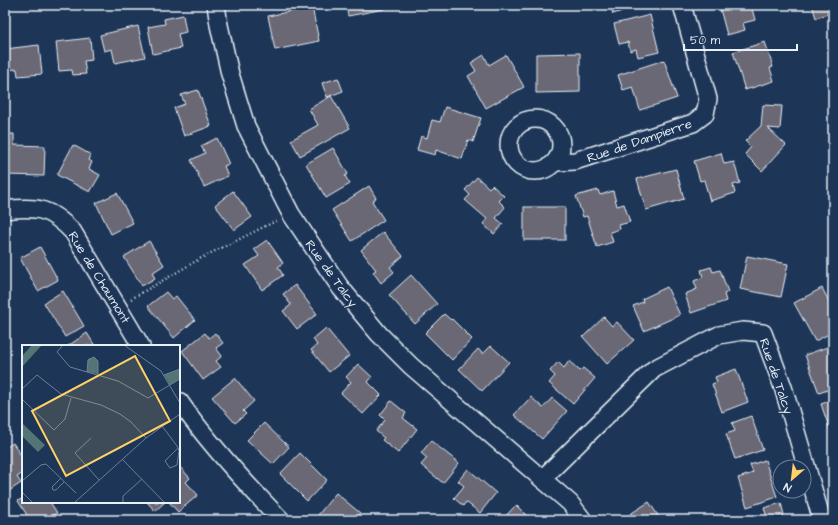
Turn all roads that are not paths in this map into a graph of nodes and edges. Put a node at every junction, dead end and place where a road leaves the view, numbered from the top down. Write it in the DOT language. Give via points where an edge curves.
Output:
graph roads {
  1 [pos="216,5"];
  2 [pos="682,5"];
  3 [pos="555,162"];
  4 [pos="5,210"];
  5 [pos="140,345"];
  6 [pos="180,402"];
  7 [pos="542,479"];
  8 [pos="281,520"];
  9 [pos="583,520"];
  10 [pos="822,520"];
  1 -- 7 [label="street, Rue de Talcy" via="230,74 246,126 291,214 340,287 379,334 411,366"];
  2 -- 3 [label="street, Rue de Dampierre" via="708,99 705,114 686,126 575,162"];
  4 -- 5 [label="street, Rue de Chaumont" via="24,208 46,211 74,232"];
  6 -- 8 [label="street" via="196,425"];
  7 -- 9 [label="street, Rue de Talcy" via="570,503"];
  7 -- 10 [label="street, Rue de Talcy" via="654,369 719,335 742,331 763,332 783,387"];
}
